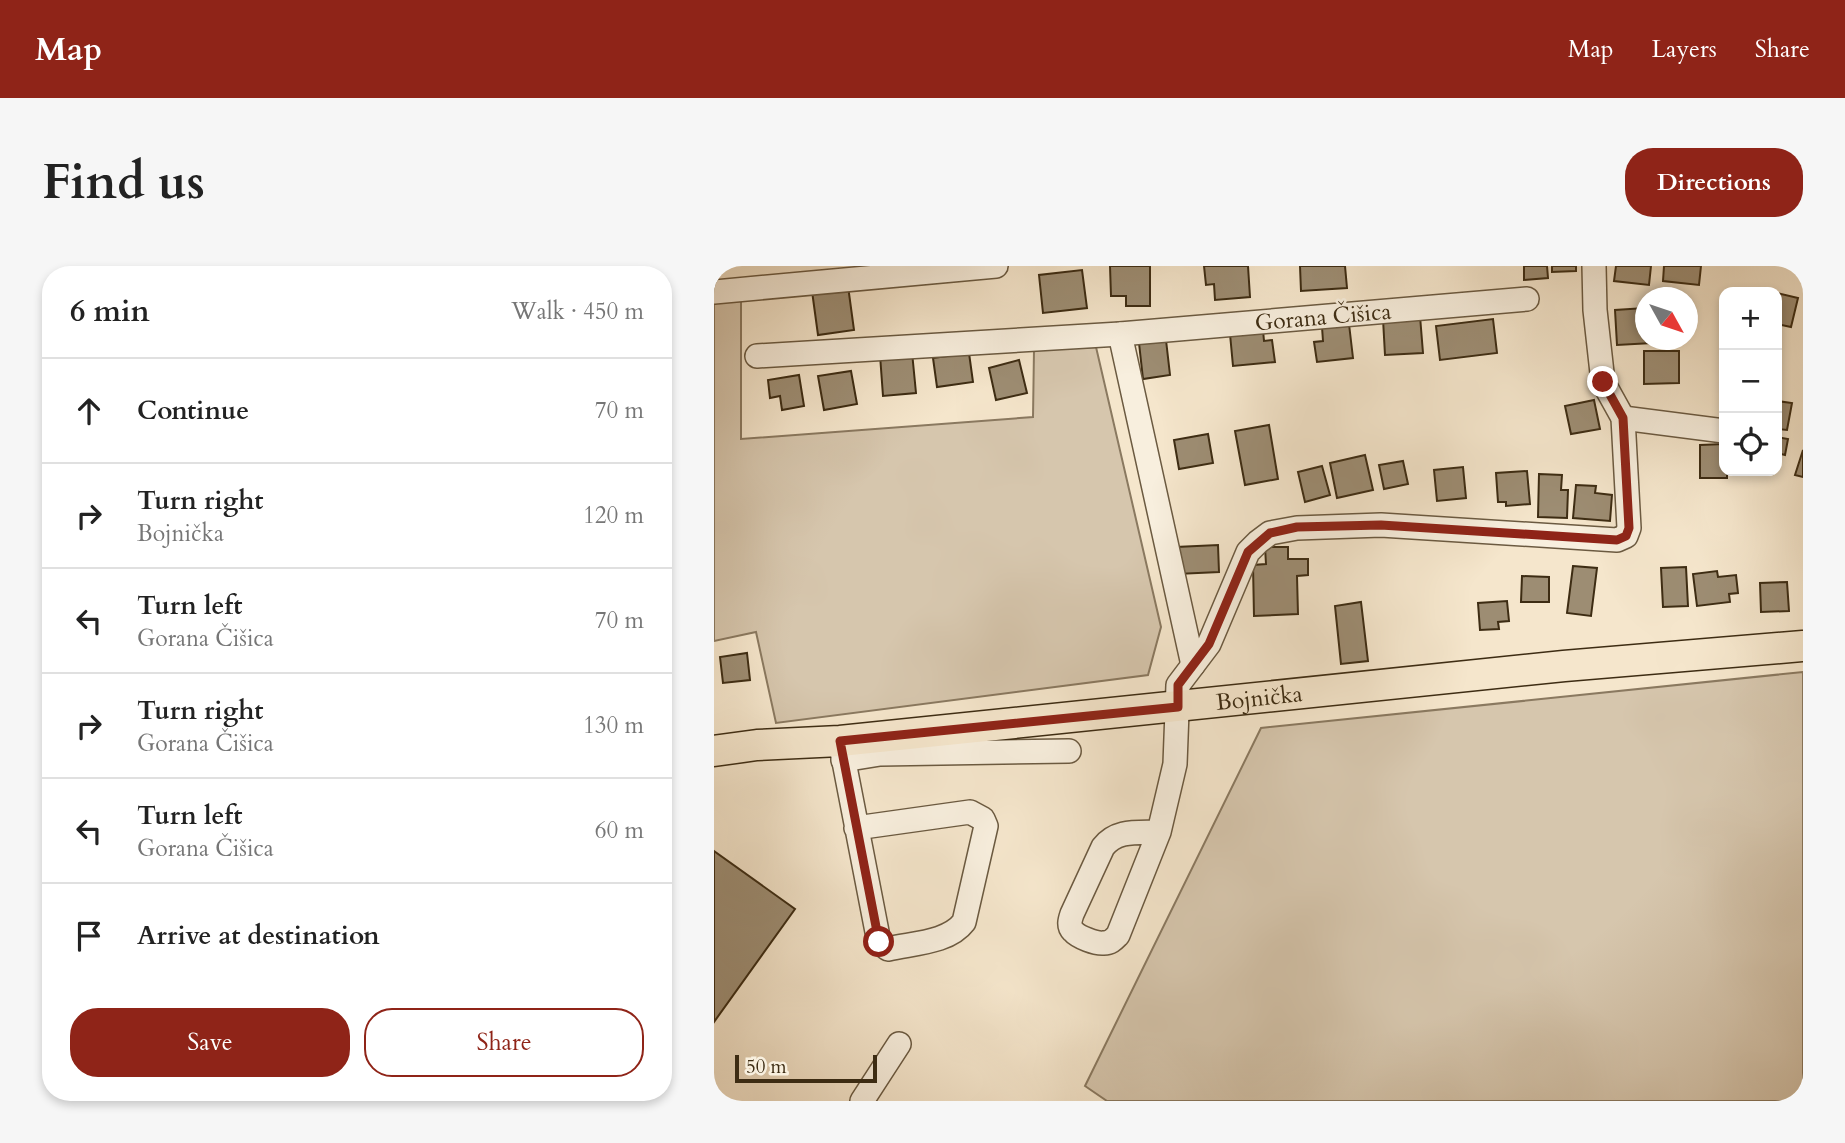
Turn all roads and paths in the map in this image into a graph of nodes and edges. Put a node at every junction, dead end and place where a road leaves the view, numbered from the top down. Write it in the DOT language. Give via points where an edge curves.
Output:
graph roads {
  1 [pos="996,266"];
  2 [pos="1594,266"];
  3 [pos="714,292"];
  4 [pos="1527,299"];
  5 [pos="1120,334"];
  6 [pos="757,356"];
  7 [pos="1623,418"];
  8 [pos="1719,431"];
  9 [pos="1803,646"];
  10 [pos="1193,664"];
  11 [pos="1178,707"];
  12 [pos="714,751"];
  13 [pos="841,751"];
  14 [pos="1069,751"];
  15 [pos="856,828"];
  16 [pos="1159,832"];
  17 [pos="899,1044"];
  18 [pos="862,1101"];
  1 -- 3 [label="street"];
  2 -- 7 [label="street" via="1603,382"];
  4 -- 5 [label="street, Gorana Čišica"];
  5 -- 6 [label="street, Gorana Čišica"];
  5 -- 10 [label="street"];
  7 -- 8 [label="street"];
  7 -- 10 [label="street" via="1626,536 1617,540 1381,525 1297,527 1270,533 1248,552 1221,621"];
  9 -- 11 [label="main road, Bojnička"];
  10 -- 11 [label="street" via="1178,685"];
  11 -- 13 [label="main road, Bojnička"];
  11 -- 16 [label="street" via="1175,764"];
  12 -- 13 [label="main road, Bojnička" via="757,745"];
  13 -- 14 [label="street"];
  13 -- 15 [label="street"];
  15 -- 15 [label="street" via="883,947 957,931 964,922 986,826 983,819 971,812"];
  16 -- 16 [label="street" via="1118,934 1102,944 1073,931 1069,923 1072,914 1103,847 1119,834"];
  17 -- 18 [label="street"];
}
